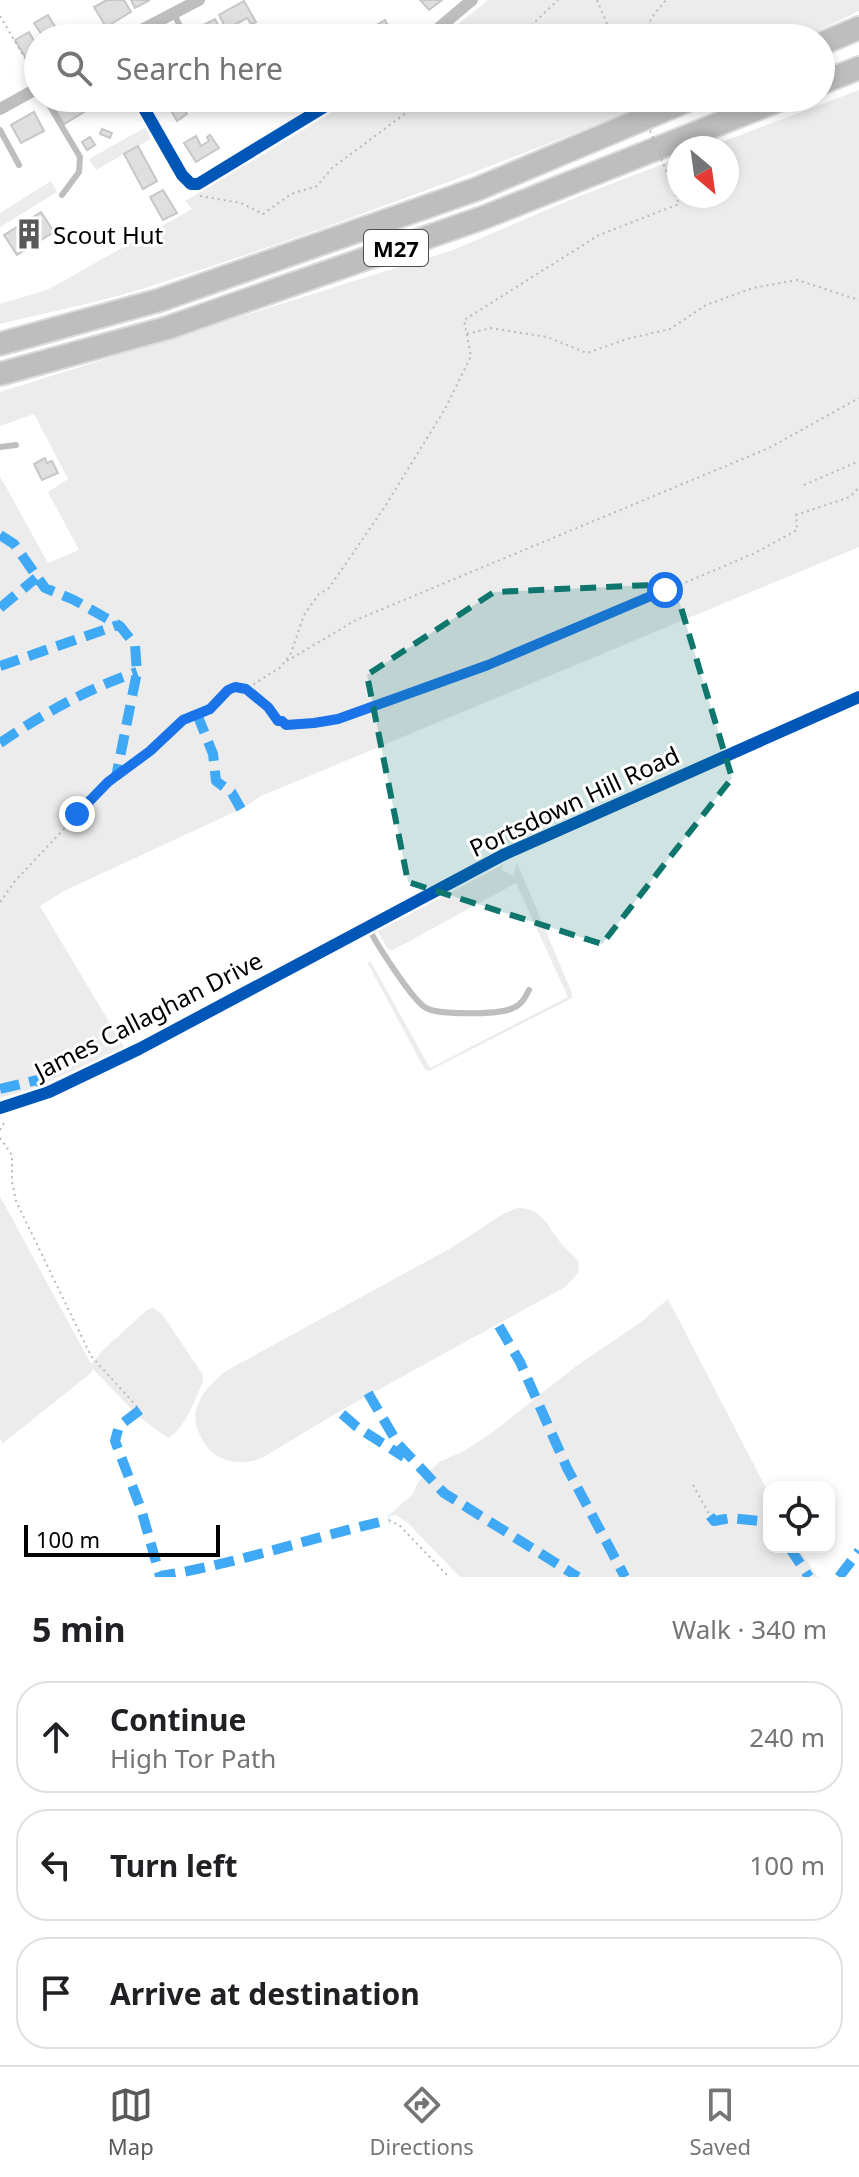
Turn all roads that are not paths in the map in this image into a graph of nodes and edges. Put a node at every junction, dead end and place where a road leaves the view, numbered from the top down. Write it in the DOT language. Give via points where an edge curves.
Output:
graph roads {
  1 [pos="199,0"];
  2 [pos="472,0"];
  3 [pos="174,14"];
  4 [pos="154,24"];
  5 [pos="179,24"];
  6 [pos="444,24"];
  7 [pos="859,28"];
  8 [pos="835,38"];
  9 [pos="859,68"];
  10 [pos="835,77"];
  11 [pos="24,96"];
  12 [pos="0,109"];
  13 [pos="53,112"];
  14 [pos="146,112"];
  15 [pos="316,112"];
  16 [pos="659,112"];
  17 [pos="749,112"];
  18 [pos="0,130"];
  19 [pos="19,165"];
  20 [pos="62,195"];
  21 [pos="0,344"];
  22 [pos="0,374"];
  23 [pos="16,445"];
  24 [pos="0,447"];
  25 [pos="859,697"];
  26 [pos="368,927"];
  27 [pos="313,956"];
  28 [pos="529,990"];
  29 [pos="0,1108"];
  1 -- 3 [label="street"];
  2 -- 6 [label="street"];
  3 -- 4 [label="street"];
  3 -- 5 [label="lane"];
  7 -- 8 [label="highway"];
  9 -- 10 [label="highway"];
  11 -- 12 [label="street"];
  13 -- 20 [label="lane" via="80,157 79,172"];
  14 -- 15 [label="street" via="189,182 198,184"];
  16 -- 21 [label="highway, M27" via="462,194 160,300"];
  17 -- 22 [label="highway, M27" via="485,217 167,328"];
  18 -- 19 [label="lane"];
  23 -- 24 [label="lane"];
  25 -- 26 [label="street, Portsdown Hill Road" via="503,855"];
  26 -- 27 [label="street, Portsdown Hill Road"];
  26 -- 28 [label="lane" via="429,1009 503,1012 521,1004"];
  27 -- 29 [label="street, James Callaghan Drive" via="81,1078"];
}
